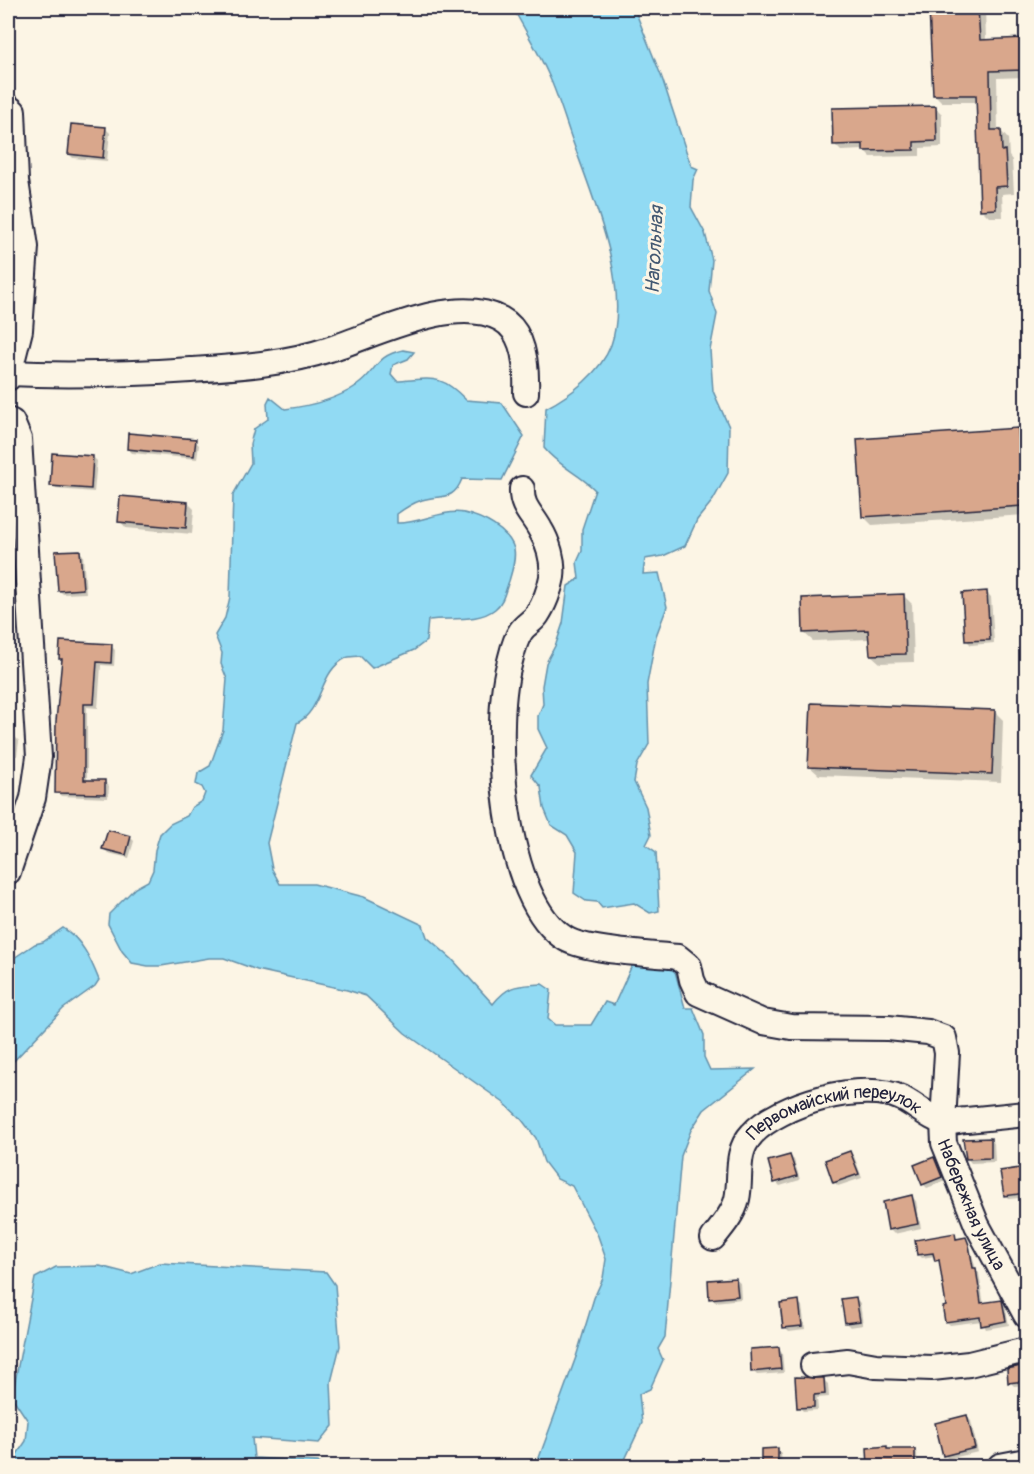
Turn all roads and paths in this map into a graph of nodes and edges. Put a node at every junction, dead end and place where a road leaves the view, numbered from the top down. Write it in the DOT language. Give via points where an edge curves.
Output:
graph roads {
  1 [pos="8,107"];
  2 [pos="8,376"];
  3 [pos="526,393"];
  4 [pos="8,420"];
  5 [pos="522,489"];
  6 [pos="8,872"];
  7 [pos="1026,1114"];
  8 [pos="943,1122"];
  9 [pos="713,1238"];
  10 [pos="1026,1315"];
  11 [pos="1026,1350"];
  12 [pos="813,1365"];
  13 [pos="1026,1461"];
  14 [pos="1000,1467"];
  1 -- 2 [label="street" via="13,111 16,181 26,247 20,330"];
  2 -- 3 [label="street" via="113,374 270,363 329,350 411,320 462,312 483,313 502,320 514,333 525,355"];
  4 -- 6 [label="street" via="19,440 39,757 33,798"];
  5 -- 8 [label="street, Набережная улица" via="524,507 547,545 552,576 537,615 522,628 516,640 501,707 501,733 514,848 535,905 550,927 567,940 585,946 678,957 689,966 698,993 763,1022 791,1027 888,1028 928,1032 944,1038 947,1053"];
  7 -- 8 [label="street, Первомайский переулок"];
  8 -- 9 [label="street, Первомайский переулок" via="899,1097 872,1091 800,1105 771,1118 751,1134 742,1149 737,1199"];
  8 -- 10 [label="street, Набережная улица" via="944,1143 977,1225"];
  11 -- 12 [label="street" via="969,1364 932,1368 848,1361"];
  13 -- 14 [label="street"];
}
